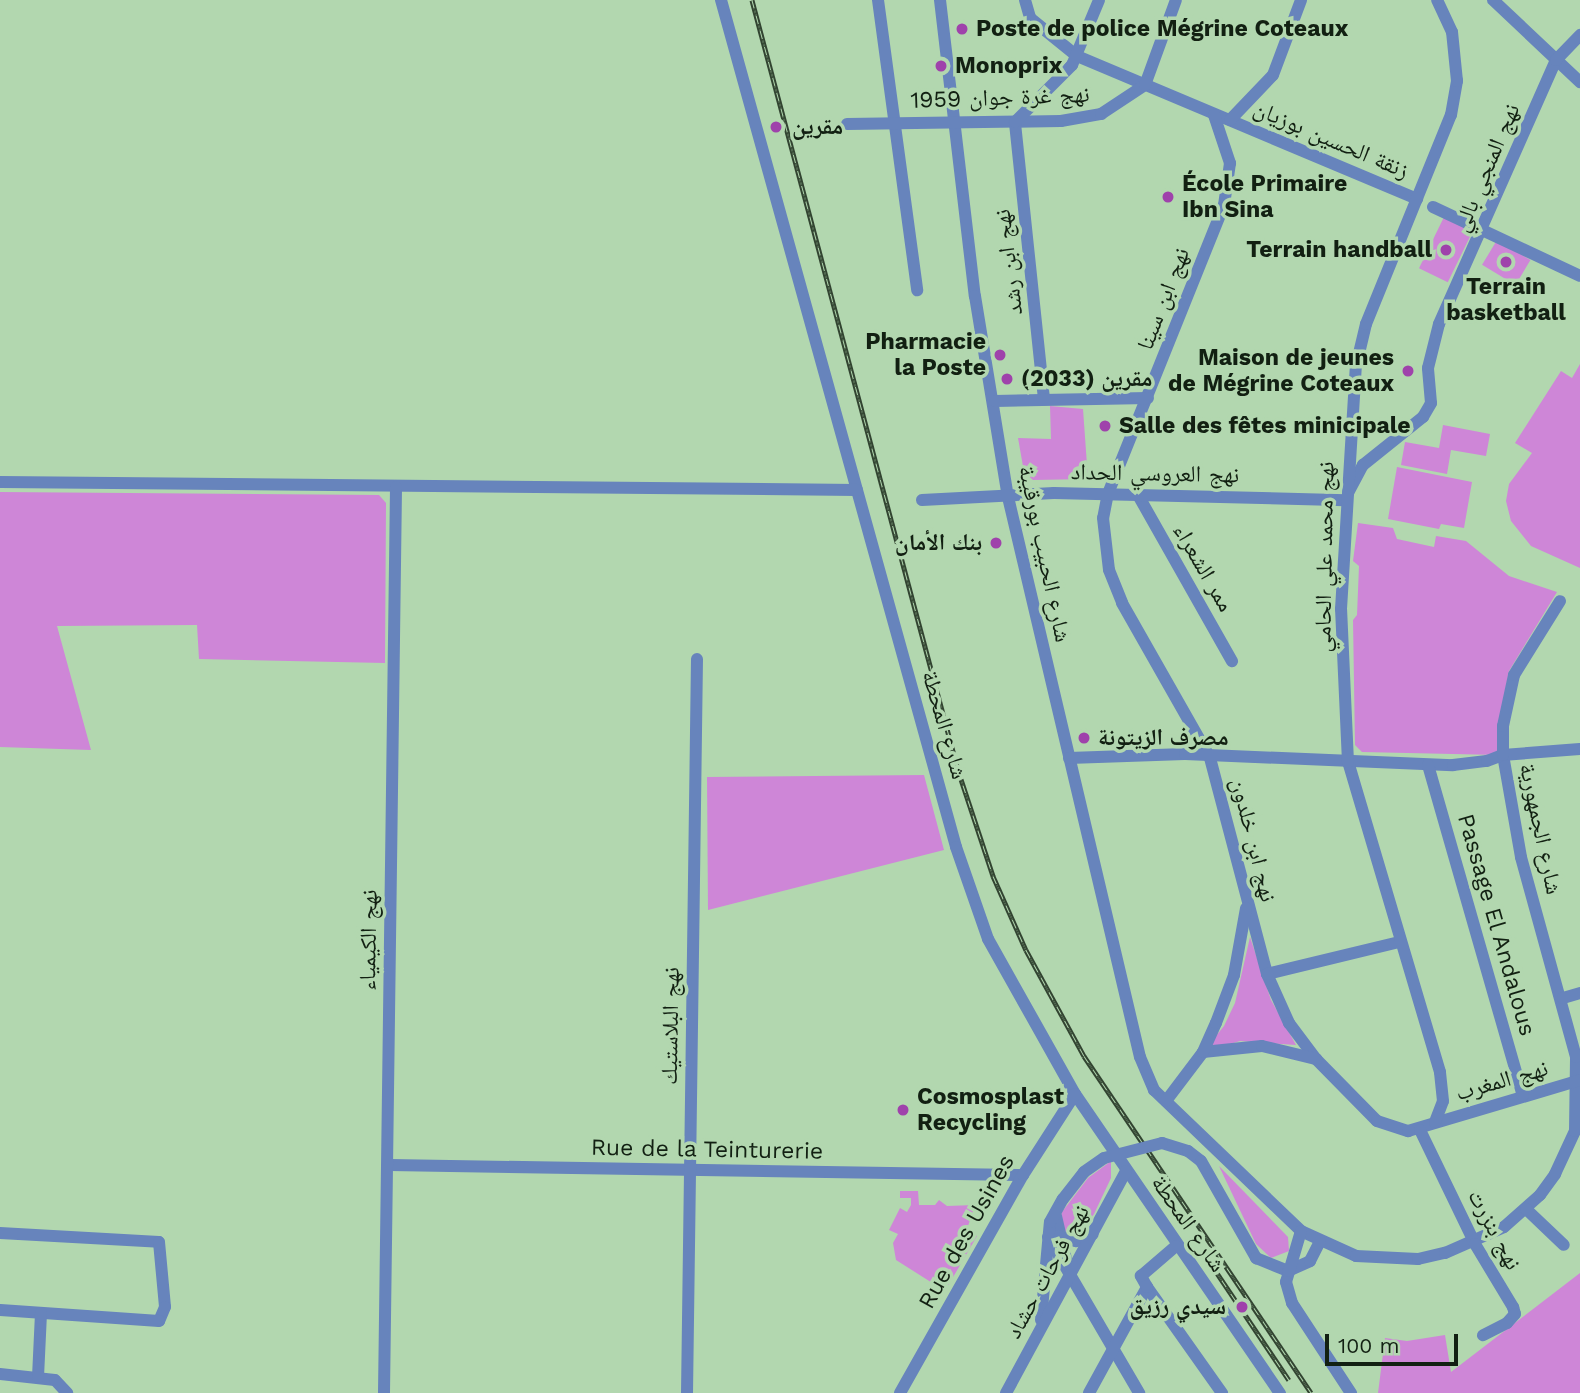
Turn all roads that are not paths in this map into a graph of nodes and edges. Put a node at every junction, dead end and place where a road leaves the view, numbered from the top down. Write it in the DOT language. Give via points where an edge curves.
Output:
graph roads {
  1 [pos="721,0"];
  2 [pos="878,0"];
  3 [pos="940,0"];
  4 [pos="1025,0"];
  5 [pos="1099,0"];
  6 [pos="1176,0"];
  7 [pos="1301,0"];
  8 [pos="1437,0"];
  9 [pos="1493,0"];
  10 [pos="1580,35"];
  11 [pos="1077,56"];
  12 [pos="1556,60"];
  13 [pos="1580,82"];
  14 [pos="1145,85"];
  15 [pos="1214,115"];
  16 [pos="1230,120"];
  17 [pos="1015,122"];
  18 [pos="895,123"];
  19 [pos="847,124"];
  20 [pos="956,124"];
  21 [pos="1416,199"];
  22 [pos="1433,207"];
  23 [pos="1483,232"];
  24 [pos="1580,276"];
  25 [pos="917,290"];
  26 [pos="1149,398"];
  27 [pos="1044,399"];
  28 [pos="995,401"];
  29 [pos="0,482"];
  30 [pos="396,487"];
  31 [pos="857,490"];
  32 [pos="1108,493"];
  33 [pos="1138,495"];
  34 [pos="1008,497"];
  35 [pos="1346,498"];
  36 [pos="922,500"];
  37 [pos="1560,601"];
  38 [pos="697,659"];
  39 [pos="1232,661"];
  40 [pos="1580,749"];
  41 [pos="1503,755"];
  42 [pos="1069,758"];
  43 [pos="1210,758"];
  44 [pos="1348,762"];
  45 [pos="1428,765"];
  46 [pos="1247,903"];
  47 [pos="1399,942"];
  48 [pos="1267,974"];
  49 [pos="1580,993"];
  50 [pos="1563,998"];
  51 [pos="1202,1052"];
  52 [pos="1316,1059"];
  53 [pos="1579,1080"];
  54 [pos="1075,1094"];
  55 [pos="1523,1096"];
  56 [pos="1166,1101"];
  57 [pos="1435,1122"];
  58 [pos="1420,1130"];
  59 [pos="390,1165"];
  60 [pos="1126,1171"];
  61 [pos="689,1172"];
  62 [pos="1023,1175"];
  63 [pos="1526,1209"];
  64 [pos="1301,1231"];
  65 [pos="0,1233"];
  66 [pos="1093,1234"];
  67 [pos="1053,1237"];
  68 [pos="1320,1241"];
  69 [pos="1247,1243"];
  70 [pos="1475,1244"];
  71 [pos="1177,1245"];
  72 [pos="1564,1245"];
  73 [pos="1292,1253"];
  74 [pos="1288,1270"];
  75 [pos="1070,1276"];
  76 [pos="1147,1287"];
  77 [pos="0,1310"];
  78 [pos="41,1313"];
  79 [pos="1039,1334"];
  80 [pos="1483,1335"];
  81 [pos="1112,1349"];
  82 [pos="0,1374"];
  83 [pos="38,1377"];
  84 [pos="67,1393"];
  85 [pos="384,1393"];
  86 [pos="687,1393"];
  87 [pos="900,1393"];
  88 [pos="1006,1393"];
  89 [pos="1089,1393"];
  90 [pos="1139,1393"];
  91 [pos="1222,1393"];
  92 [pos="1280,1393"];
  93 [pos="1351,1393"];
  1 -- 31 [label="street, شارع المحطة"];
  2 -- 18 [label="street"];
  3 -- 20 [label="street, شارع الحبيب بورقيبة"];
  4 -- 11 [label="street, زنقة الحسين بوزيان" via="1030,18"];
  5 -- 11 [label="street"];
  6 -- 14 [label="street"];
  7 -- 16 [label="street" via="1273,75"];
  8 -- 21 [label="street, نهج محمد علي الحامي" via="1452,32 1457,80 1451,115"];
  9 -- 12 [label="street"];
  10 -- 12 [label="street, نهج المنجي بالي"];
  11 -- 14 [label="street, زنقة الحسين بوزيان"];
  11 -- 17 [label="street" via="1065,75"];
  12 -- 13 [label="street"];
  12 -- 23 [label="street, نهج المنجي بالي"];
  14 -- 15 [label="street, زنقة الحسين بوزيان"];
  14 -- 17 [label="street, نهج غرة جوان 1959" via="1101,114"];
  15 -- 16 [label="street, زنقة الحسين بوزيان"];
  15 -- 26 [label="street, نهج ابن سينا" via="1230,163 1224,205"];
  16 -- 21 [label="street, زنقة الحسين بوزيان"];
  17 -- 20 [label="street, نهج غرة جوان 1959"];
  17 -- 27 [label="street, نهج ابن رشد"];
  18 -- 19 [label="street, نهج غرة جوان 1959"];
  18 -- 20 [label="street, نهج غرة جوان 1959"];
  18 -- 25 [label="street"];
  20 -- 28 [label="street, شارع الحبيب بورقيبة" via="975,296"];
  21 -- 35 [label="street, نهج محمد علي الحامي" via="1361,345"];
  22 -- 23 [label="street"];
  23 -- 24 [label="street"];
  23 -- 35 [label="street, نهج المنجي بالي" via="1439,324 1428,368 1431,403 1423,417 1363,465"];
  26 -- 27 [label="street"];
  26 -- 32 [label="street, نهج ابن سينا"];
  27 -- 28 [label="street"];
  28 -- 34 [label="street, شارع الحبيب بورقيبة"];
  29 -- 30 [label="street"];
  30 -- 31 [label="street"];
  30 -- 59 [label="street, نهج الكيمياء"];
  31 -- 54 [label="street, شارع المحطة" via="978,912 1015,993"];
  32 -- 33 [label="street, نهج العروسي الحداد"];
  32 -- 34 [label="street, نهج العروسي الحداد"];
  32 -- 43 [label="street, نهج ابن خلدون" via="1103,518 1109,570 1122,603"];
  33 -- 35 [label="street, نهج العروسي الحداد"];
  33 -- 39 [label="street, ممر الشعراء"];
  34 -- 36 [label="street, نهج العروسي الحداد"];
  34 -- 42 [label="street, شارع الحبيب بورقيبة"];
  35 -- 44 [label="street, نهج محمد علي الحامي" via="1340,609"];
  37 -- 41 [label="street" via="1514,675 1503,726"];
  38 -- 61 [label="street, نهج البلاستيك"];
  40 -- 41 [label="street, شارع الجمهورية"];
  41 -- 45 [label="street" via="1474,765"];
  41 -- 50 [label="street, شارع الجمهورية" via="1521,857"];
  42 -- 43 [label="street" via="1185,754"];
  42 -- 56 [label="street, شارع الحبيب بورقيبة" via="1140,1056 1154,1090"];
  43 -- 44 [label="street"];
  43 -- 46 [label="street, نهج ابن خلدون"];
  44 -- 45 [label="street"];
  44 -- 47 [label="street, نهج محمد علي الحامي"];
  45 -- 55 [label="street, Passage El Andalous"];
  46 -- 48 [label="street, نهج ابن خلدون"];
  46 -- 51 [label="street" via="1234,975"];
  47 -- 48 [label="street"];
  47 -- 57 [label="street, نهج محمد علي الحامي" via="1440,1072 1443,1101"];
  48 -- 52 [label="street, نهج ابن خلدون" via="1289,1023"];
  49 -- 50 [label="street"];
  50 -- 53 [label="street, شارع الجمهورية"];
  51 -- 52 [label="street" via="1262,1046"];
  51 -- 56 [label="street"];
  52 -- 58 [label="street, نهج ابن خلدون" via="1377,1121 1395,1129"];
  53 -- 55 [label="street, نهج المغرب"];
  53 -- 63 [label="street, شارع الجمهورية" via="1578,1110 1567,1152"];
  54 -- 60 [label="street, شارع المحطة"];
  54 -- 62 [label="street, Rue des Usines"];
  55 -- 57 [label="street, نهج المغرب"];
  56 -- 64 [label="street, شارع الجمهورية"];
  57 -- 58 [label="street"];
  58 -- 70 [label="street, نهج بنزرت"];
  59 -- 61 [label="street, Rue de la Teinturerie"];
  59 -- 85 [label="street, نهج الكيمياء"];
  60 -- 66 [label="street, نهج فرحات حشاد"];
  60 -- 71 [label="street, شارع المحطة"];
  61 -- 62 [label="street, Rue de la Teinturerie"];
  61 -- 86 [label="street, نهج البلاستيك"];
  62 -- 87 [label="street, Rue des Usines"];
  63 -- 70 [label="street, شارع الجمهورية"];
  63 -- 72 [label="street"];
  64 -- 68 [label="street, شارع الجمهورية"];
  64 -- 73 [label="street"];
  65 -- 78 [label="street" via="162,1245 165,1307 159,1321"];
  66 -- 67 [label="street" via="1076,1241"];
  66 -- 75 [label="street, نهج فرحات حشاد"];
  67 -- 69 [label="street, bridge" via="1060,1205 1084,1172 1104,1158 1148,1143 1168,1143 1201,1161"];
  67 -- 75 [label="street"];
  67 -- 79 [label="street"];
  68 -- 70 [label="street, شارع الجمهورية" via="1356,1256 1384,1259 1418,1259"];
  68 -- 74 [label="street" via="1310,1261"];
  69 -- 73 [label="street" via="1269,1260"];
  69 -- 74 [label="street" via="1256,1258"];
  70 -- 80 [label="street, نهج بنزرت" via="1515,1314"];
  71 -- 76 [label="street" via="1144,1273 1141,1278"];
  71 -- 92 [label="street, شارع المحطة"];
  73 -- 74 [label="street"];
  74 -- 93 [label="street" via="1292,1303"];
  75 -- 79 [label="street, نهج فرحات حشاد"];
  75 -- 81 [label="street" via="1107,1333"];
  76 -- 81 [label="street"];
  76 -- 91 [label="street"];
  77 -- 78 [label="street"];
  78 -- 83 [label="street"];
  79 -- 88 [label="street, نهج فرحات حشاد"];
  81 -- 89 [label="street"];
  81 -- 90 [label="street"];
  82 -- 83 [label="street"];
  83 -- 84 [label="street" via="55,1380"];
}
